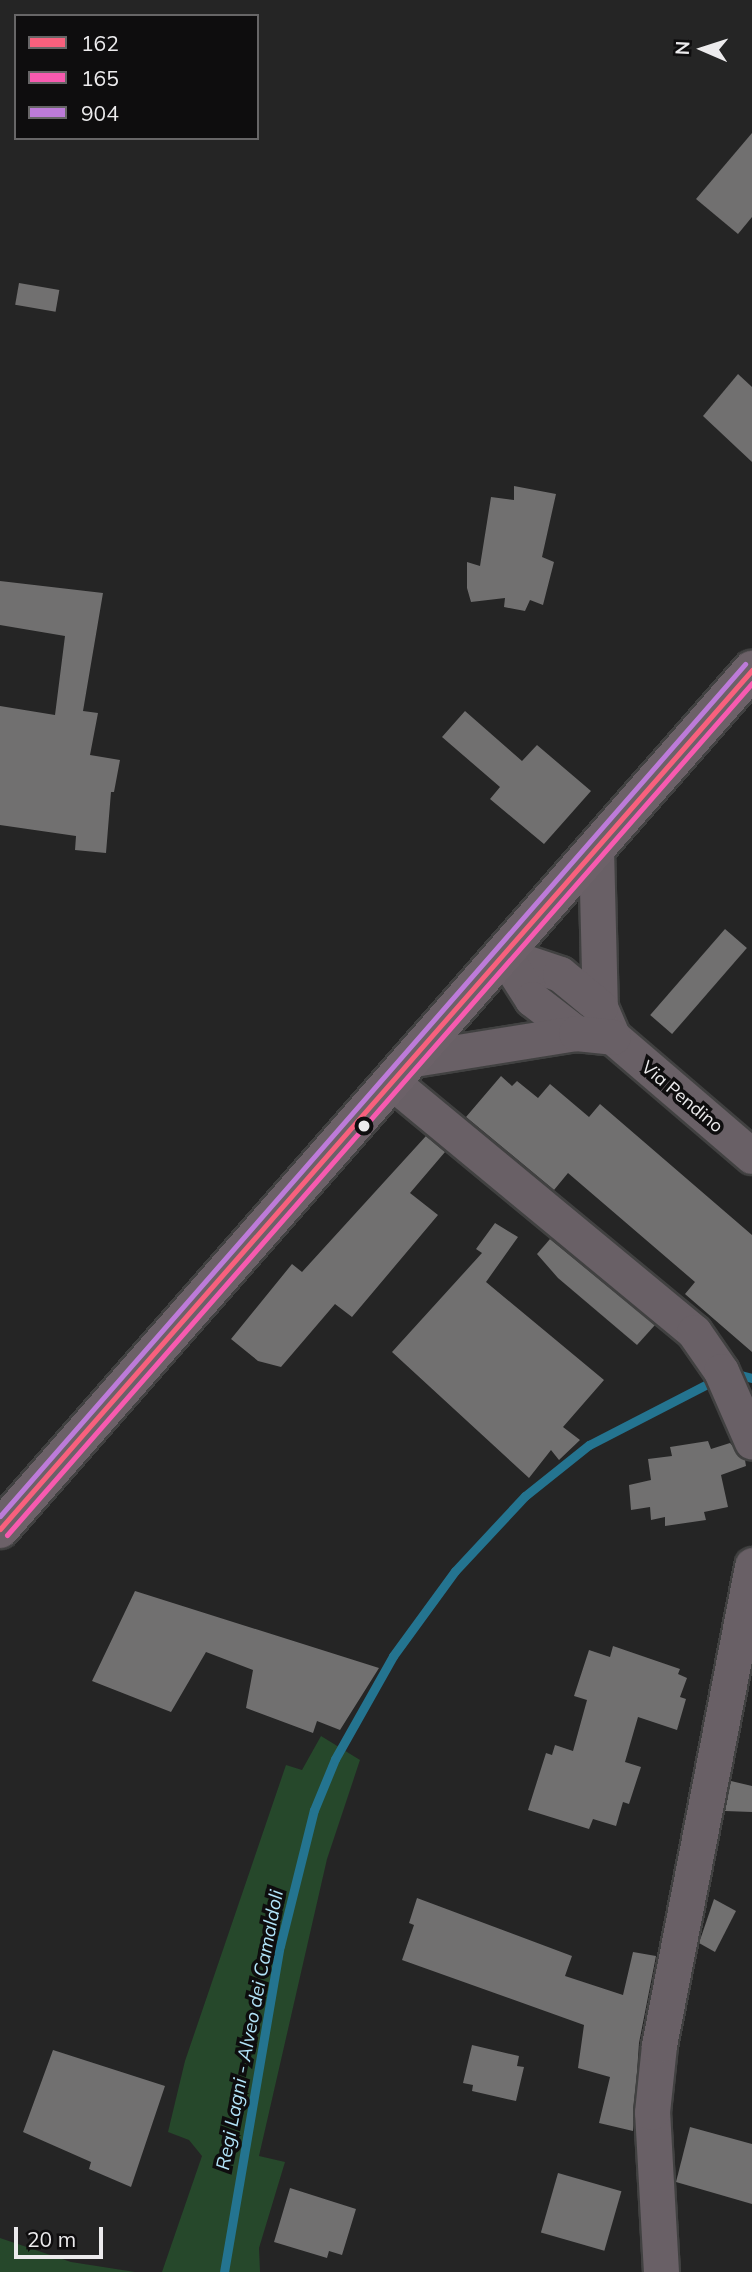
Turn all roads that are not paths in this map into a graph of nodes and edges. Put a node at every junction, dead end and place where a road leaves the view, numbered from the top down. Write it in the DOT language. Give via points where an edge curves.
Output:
graph roads {
  1 [pos="752,670"];
  2 [pos="596,848"];
  3 [pos="504,955"];
  4 [pos="606,1022"];
  5 [pos="576,1033"];
  6 [pos="403,1070"];
  7 [pos="752,1156"];
  8 [pos="752,1442"];
  9 [pos="0,1529"];
  10 [pos="752,1564"];
  11 [pos="661,2272"];
  1 -- 2 [label="main road"];
  2 -- 3 [label="main road"];
  2 -- 4 [label="street"];
  3 -- 4 [label="street, Via Pendino" via="559,974"];
  3 -- 5 [label="street" via="532,999"];
  3 -- 6 [label="main road"];
  4 -- 5 [label="street"];
  4 -- 7 [label="street, Via Pendino"];
  5 -- 6 [label="street"];
  6 -- 8 [label="street" via="694,1332 725,1380"];
  6 -- 9 [label="main road"];
  10 -- 11 [label="street" via="659,2045 652,2112"];
}
